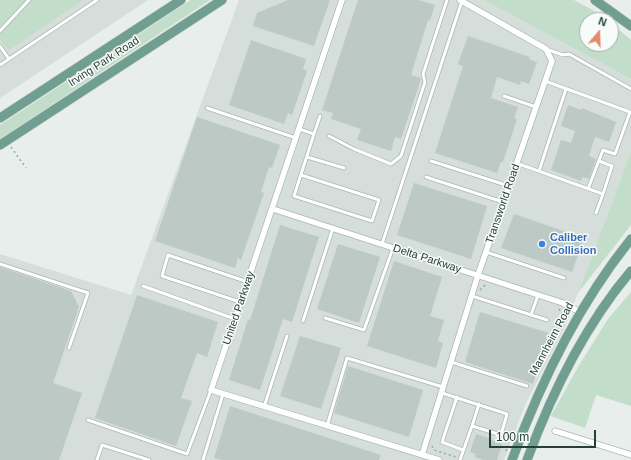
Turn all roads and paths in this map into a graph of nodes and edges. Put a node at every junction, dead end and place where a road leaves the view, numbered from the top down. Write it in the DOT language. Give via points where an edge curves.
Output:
graph roads {
  1 [pos="29,0"];
  2 [pos="97,0"];
  3 [pos="181,0"];
  4 [pos="222,0"];
  5 [pos="342,0"];
  6 [pos="447,0"];
  7 [pos="595,0"];
  8 [pos="461,1"];
  9 [pos="631,26"];
  10 [pos="0,31"];
  11 [pos="0,46"];
  12 [pos="546,49"];
  13 [pos="9,59"];
  14 [pos="0,65"];
  15 [pos="545,81"];
  16 [pos="566,89"];
  17 [pos="631,89"];
  18 [pos="504,96"];
  19 [pos="536,107"];
  20 [pos="207,108"];
  21 [pos="320,116"];
  22 [pos="0,118"];
  23 [pos="299,129"];
  24 [pos="314,134"];
  25 [pos="329,136"];
  26 [pos="296,138"];
  27 [pos="3,143"];
  28 [pos="306,157"];
  29 [pos="431,161"];
  30 [pos="599,162"];
  31 [pos="516,163"];
  32 [pos="26,168"];
  33 [pos="344,168"];
  34 [pos="538,171"];
  35 [pos="300,175"];
  36 [pos="426,177"];
  37 [pos="509,186"];
  38 [pos="588,189"];
  39 [pos="603,194"];
  40 [pos="503,202"];
  41 [pos="273,209"];
  42 [pos="596,213"];
  43 [pos="333,228"];
  44 [pos="631,239"];
  45 [pos="382,244"];
  46 [pos="393,248"];
  47 [pos="486,252"];
  48 [pos="0,264"];
  49 [pos="630,272"];
  50 [pos="478,275"];
  51 [pos="564,278"];
  52 [pos="248,282"];
  53 [pos="488,285"];
  54 [pos="143,286"];
  55 [pos="538,295"];
  56 [pos="475,297"];
  57 [pos="241,303"];
  58 [pos="555,306"];
  59 [pos="580,312"];
  60 [pos="531,315"];
  61 [pos="563,315"];
  62 [pos="325,318"];
  63 [pos="235,320"];
  64 [pos="547,320"];
  65 [pos="302,321"];
  66 [pos="287,336"];
  67 [pos="69,348"];
  68 [pos="451,362"];
  69 [pos="527,386"];
  70 [pos="211,390"];
  71 [pos="442,390"];
  72 [pos="223,394"];
  73 [pos="457,397"];
  74 [pos="479,404"];
  75 [pos="264,406"];
  76 [pos="88,420"];
  77 [pos="327,426"];
  78 [pos="472,426"];
  79 [pos="555,431"];
  80 [pos="431,442"];
  81 [pos="464,450"];
  82 [pos="422,455"];
  83 [pos="630,457"];
  84 [pos="460,459"];
  85 [pos="97,460"];
  86 [pos="149,460"];
  87 [pos="202,460"];
  88 [pos="438,460"];
  89 [pos="512,460"];
  90 [pos="528,460"];
  1 -- 10 [label="lane"];
  2 -- 13 [label="lane"];
  3 -- 22 [label="main road, Irving Park Road"];
  4 -- 27 [label="main road, Irving Park Road"];
  5 -- 23 [label="street, United Parkway"];
  6 -- 25 [label="lane" via="423,74 425,82 401,156 391,164"];
  7 -- 9 [label="main road"];
  8 -- 12 [label="street"];
  8 -- 45 [label="lane"];
  11 -- 13 [label="lane"];
  12 -- 15 [label="street, Transworld Road" via="552,61"];
  12 -- 17 [label="lane" via="563,55 569,54"];
  13 -- 14 [label="lane"];
  15 -- 16 [label="lane"];
  15 -- 19 [label="street, Transworld Road"];
  16 -- 30 [label="lane" via="630,112 615,154 603,150"];
  16 -- 34 [label="lane"];
  18 -- 19 [label="lane"];
  19 -- 31 [label="street, Transworld Road"];
  20 -- 26 [label="lane"];
  21 -- 24 [label="lane"];
  23 -- 24 [label="lane"];
  23 -- 26 [label="street, United Parkway"];
  24 -- 28 [label="lane"];
  26 -- 41 [label="street, United Parkway"];
  27 -- 32 [label="path"];
  28 -- 33 [label="lane"];
  28 -- 35 [label="lane"];
  29 -- 37 [label="lane"];
  30 -- 38 [label="lane"];
  30 -- 39 [label="lane" via="612,166"];
  31 -- 34 [label="lane"];
  31 -- 37 [label="street, Transworld Road"];
  34 -- 38 [label="lane"];
  35 -- 35 [label="lane" via="294,196 372,221 379,200"];
  36 -- 40 [label="lane"];
  37 -- 40 [label="street, Transworld Road"];
  38 -- 39 [label="lane"];
  39 -- 42 [label="lane"];
  40 -- 47 [label="street, Transworld Road"];
  41 -- 43 [label="street, Delta Parkway"];
  41 -- 52 [label="street, United Parkway"];
  43 -- 45 [label="street, Delta Parkway"];
  43 -- 65 [label="lane"];
  44 -- 59 [label="main road, Mannheim Road" via="612,262"];
  45 -- 46 [label="street, Delta Parkway"];
  46 -- 50 [label="street, Delta Parkway"];
  46 -- 62 [label="lane" via="364,330"];
  47 -- 50 [label="street, Transworld Road"];
  47 -- 51 [label="lane"];
  48 -- 67 [label="lane" via="88,293"];
  49 -- 90 [label="main road" via="581,344 540,426"];
  50 -- 55 [label="street, Delta Parkway"];
  50 -- 56 [label="street, Transworld Road"];
  52 -- 57 [label="street, United Parkway"];
  52 -- 57 [label="lane" via="168,255 162,276"];
  53 -- 56 [label="path"];
  54 -- 63 [label="lane"];
  55 -- 59 [label="street, Delta Parkway"];
  55 -- 60 [label="lane"];
  56 -- 60 [label="lane"];
  56 -- 68 [label="street, Transworld Road"];
  57 -- 63 [label="street, United Parkway"];
  58 -- 61 [label="path"];
  59 -- 89 [label="main road, Mannheim Road" via="530,410"];
  60 -- 64 [label="lane"];
  63 -- 70 [label="street, United Parkway"];
  66 -- 75 [label="lane"];
  68 -- 69 [label="lane"];
  68 -- 71 [label="street, Transworld Road"];
  70 -- 72 [label="street"];
  70 -- 76 [label="lane" via="187,454"];
  71 -- 73 [label="lane"];
  71 -- 77 [label="lane" via="347,358"];
  71 -- 82 [label="street, Transworld Road"];
  72 -- 75 [label="street"];
  72 -- 87 [label="lane"];
  73 -- 74 [label="lane"];
  73 -- 81 [label="lane" via="442,442"];
  74 -- 78 [label="lane"];
  74 -- 78 [label="lane" via="507,414 501,435"];
  75 -- 77 [label="street"];
  77 -- 82 [label="street"];
  78 -- 81 [label="lane"];
  79 -- 83 [label="street"];
  80 -- 84 [label="path" via="434,450"];
  81 -- 84 [label="lane"];
  82 -- 88 [label="street"];
  85 -- 86 [label="lane" via="102,445"];
}
